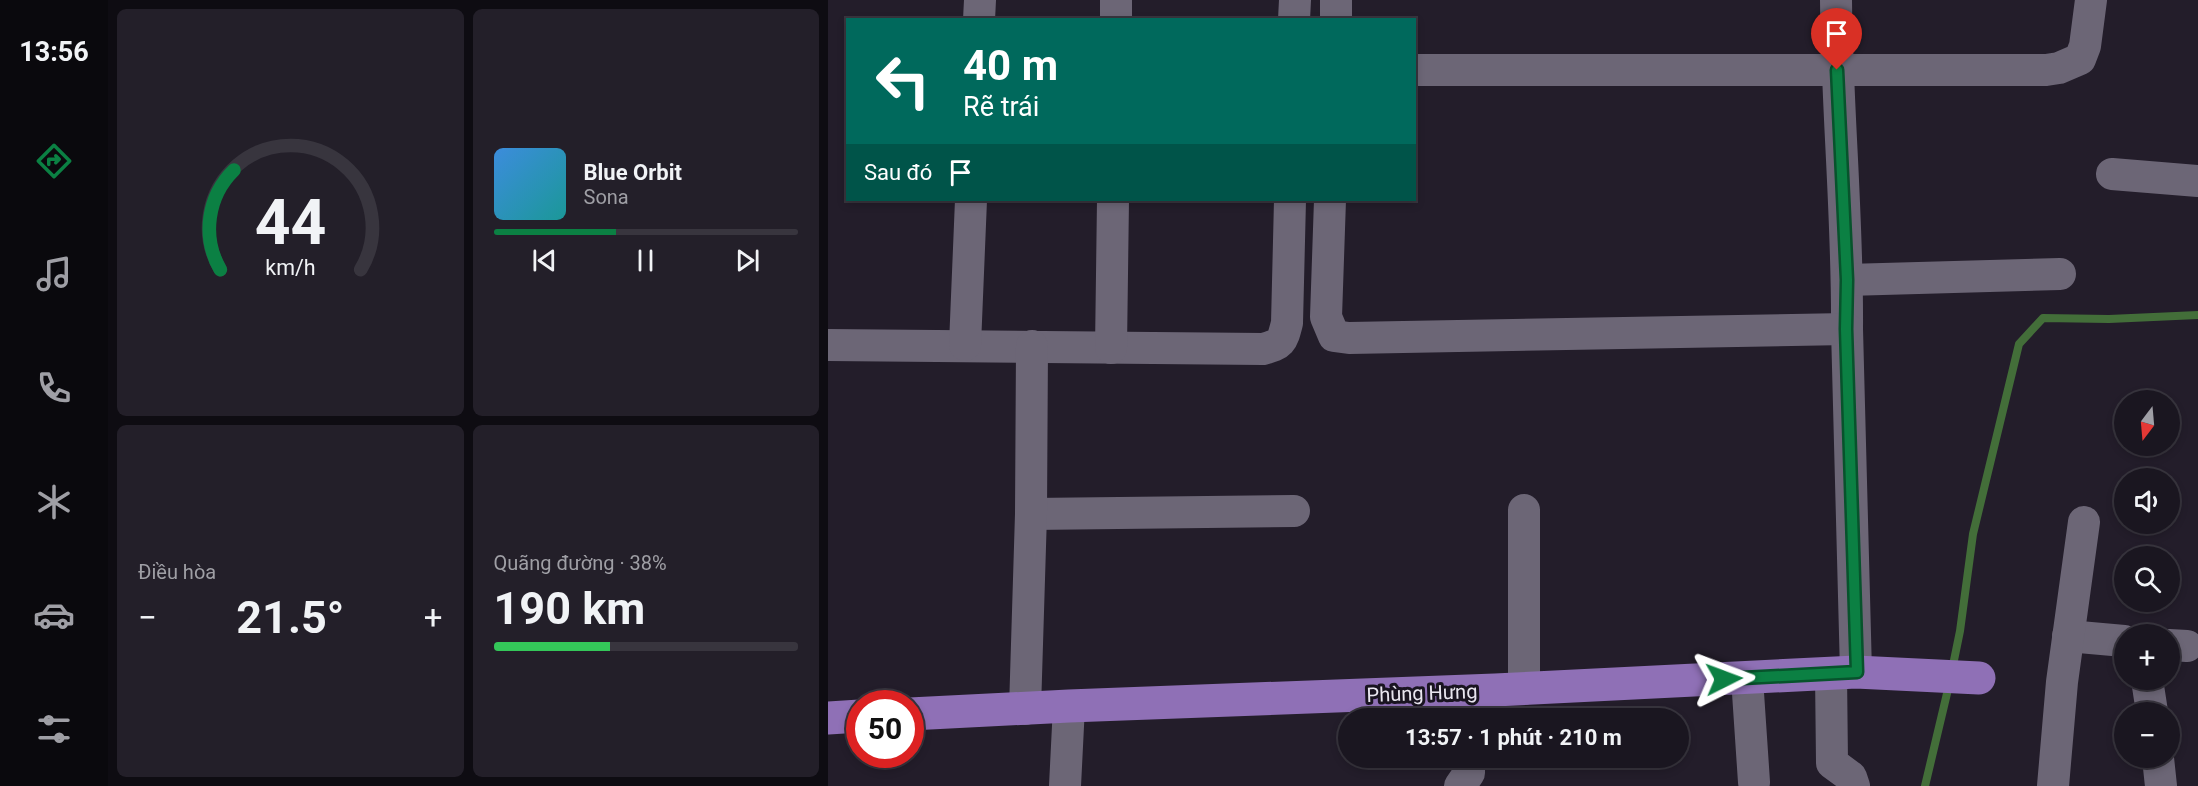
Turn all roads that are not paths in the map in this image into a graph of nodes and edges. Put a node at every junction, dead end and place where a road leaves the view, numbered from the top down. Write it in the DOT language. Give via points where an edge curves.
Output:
graph roads {
  1 [pos="980,0"];
  2 [pos="1116,0"];
  3 [pos="1295,0"];
  4 [pos="1336,0"];
  5 [pos="1836,0"];
  6 [pos="2091,0"];
  7 [pos="979,18"];
  8 [pos="1116,18"];
  9 [pos="1294,18"];
  10 [pos="1336,18"];
  11 [pos="1416,70"];
  12 [pos="1837,70"];
  13 [pos="2112,174"];
  14 [pos="2198,181"];
  15 [pos="971,201"];
  16 [pos="1113,201"];
  17 [pos="1290,201"];
  18 [pos="1330,201"];
  19 [pos="2060,274"];
  20 [pos="1847,280"];
  21 [pos="1846,329"];
  22 [pos="828,345"];
  23 [pos="965,345"];
  24 [pos="1032,346"];
  25 [pos="1111,348"];
  26 [pos="1524,510"];
  27 [pos="1294,511"];
  28 [pos="1031,514"];
  29 [pos="2084,522"];
  30 [pos="2068,636"];
  31 [pos="2114,640"];
  32 [pos="1844,673"];
  33 [pos="1747,678"];
  34 [pos="1979,678"];
  35 [pos="1524,689"];
  36 [pos="1466,705"];
  37 [pos="1069,706"];
  38 [pos="1025,709"];
  39 [pos="924,713"];
  40 [pos="846,717"];
  41 [pos="828,718"];
  42 [pos="1469,768"];
  43 [pos="2159,768"];
  44 [pos="1754,782"];
  45 [pos="1065,786"];
  46 [pos="1460,786"];
  47 [pos="1854,786"];
  48 [pos="2053,786"];
  49 [pos="2161,786"];
  1 -- 7 [label="street"];
  2 -- 8 [label="street"];
  3 -- 9 [label="street"];
  4 -- 10 [label="street"];
  5 -- 12 [label="street"];
  6 -- 12 [label="street" via="2080,59 2059,68"];
  11 -- 12 [label="street"];
  12 -- 20 [label="street"];
  13 -- 14 [label="street"];
  15 -- 23 [label="street"];
  16 -- 25 [label="street"];
  17 -- 25 [label="street" via="1287,323 1277,346"];
  18 -- 21 [label="street" via="1326,317 1334,336"];
  19 -- 20 [label="street"];
  20 -- 21 [label="street"];
  21 -- 32 [label="street"];
  22 -- 23 [label="street"];
  23 -- 24 [label="street"];
  24 -- 25 [label="street"];
  24 -- 28 [label="street"];
  26 -- 35 [label="street"];
  27 -- 28 [label="street"];
  28 -- 38 [label="street"];
  29 -- 30 [label="street"];
  30 -- 31 [label="street"];
  30 -- 48 [label="street"];
  32 -- 33 [label="main road, Phùng Hưng"];
  32 -- 34 [label="main road, Phùng Hưng"];
  32 -- 47 [label="street" via="1832,763 1851,777"];
  33 -- 35 [label="main road, Phùng Hưng"];
  33 -- 44 [label="street"];
  35 -- 36 [label="main road, Phùng Hưng"];
  36 -- 37 [label="main road, Phùng Hưng"];
  37 -- 38 [label="main road, Phùng Hưng"];
  37 -- 45 [label="street"];
  38 -- 39 [label="main road, Phùng Hưng"];
  40 -- 41 [label="main road"];
  42 -- 46 [label="street"];
  43 -- 49 [label="street"];
}
